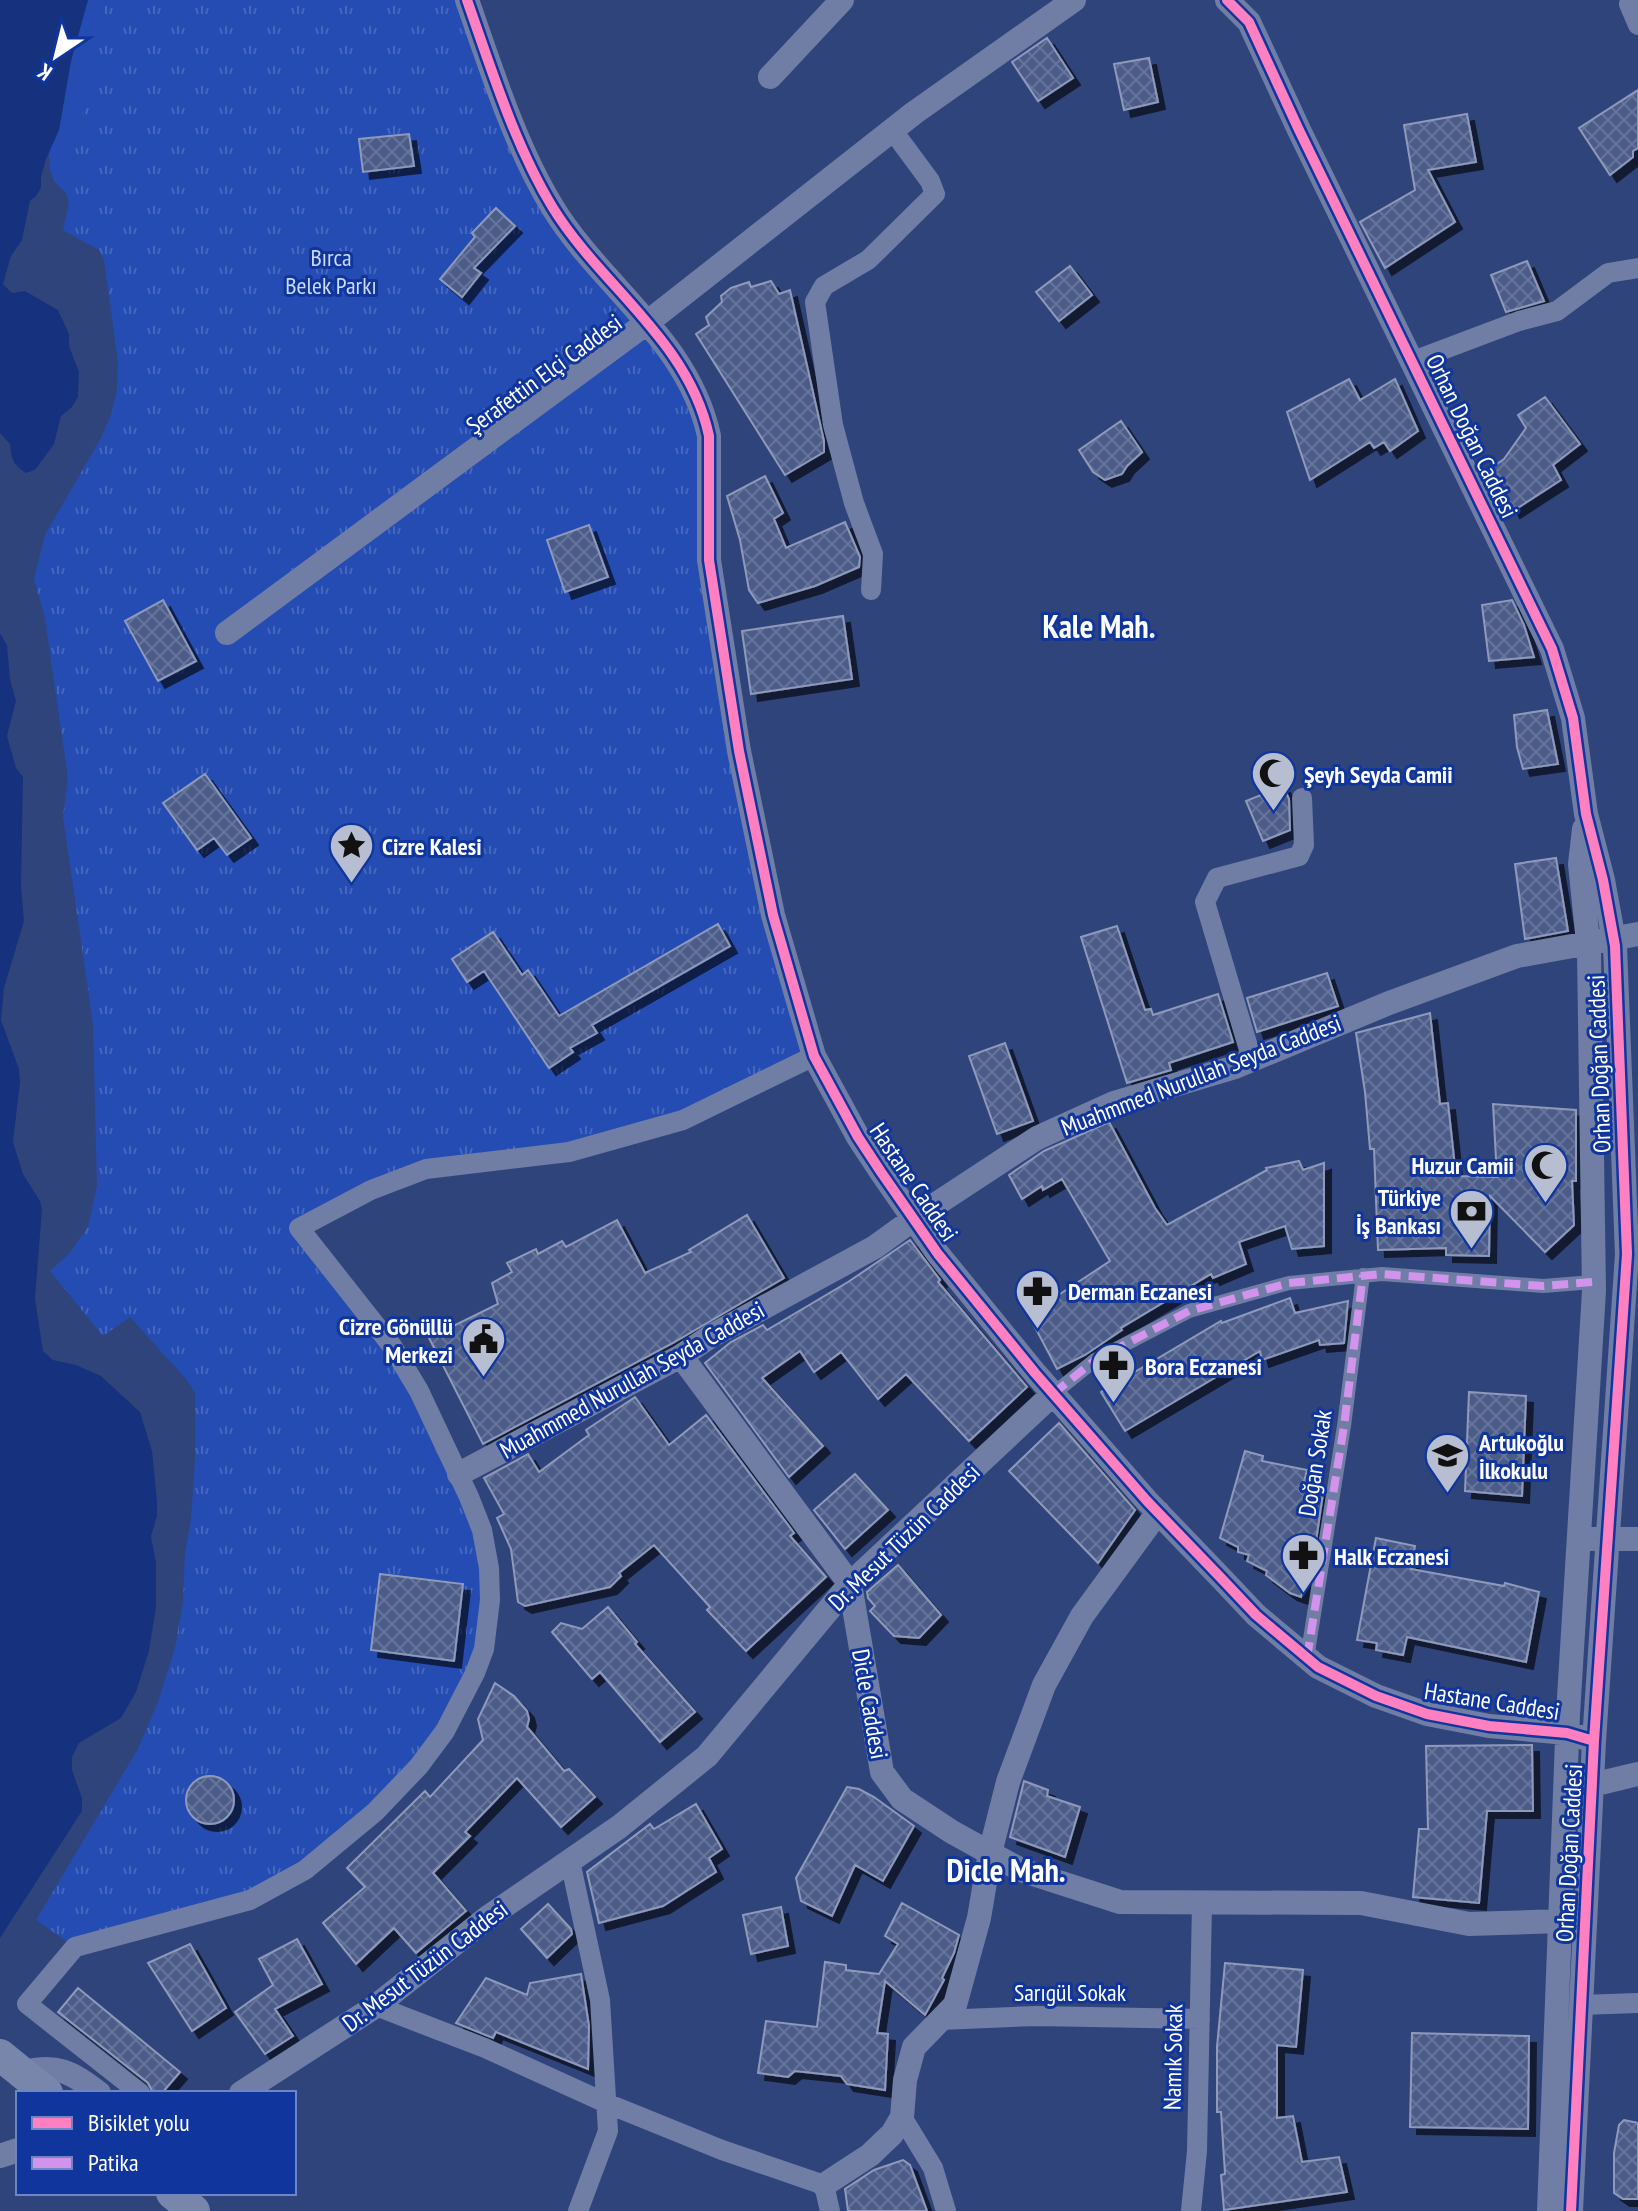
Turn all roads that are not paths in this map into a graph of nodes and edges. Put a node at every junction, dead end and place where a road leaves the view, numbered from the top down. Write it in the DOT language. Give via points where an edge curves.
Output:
graph roads {
  1 [pos="467,0"];
  2 [pos="842,0"];
  3 [pos="1074,0"];
  4 [pos="1227,0"];
  5 [pos="1629,4"];
  6 [pos="1638,25"];
  7 [pos="770,77"];
  8 [pos="893,131"];
  9 [pos="1638,268"];
  10 [pos="648,322"];
  11 [pos="1413,361"];
  12 [pos="871,590"];
  13 [pos="227,633"];
  14 [pos="1302,798"];
  15 [pos="1586,814"];
  16 [pos="1638,934"];
  17 [pos="1613,939"];
  18 [pos="1589,945"];
  19 [pos="814,1056"];
  20 [pos="1252,1060"];
  21 [pos="915,1218"];
  22 [pos="1633,1253"];
  23 [pos="1363,1275"];
  24 [pos="1593,1282"];
  25 [pos="681,1356"];
  26 [pos="1053,1394"];
  27 [pos="459,1474"];
  28 [pos="1158,1512"];
  29 [pos="1608,1538"];
  30 [pos="1638,1539"];
  31 [pos="1578,1540"];
  32 [pos="850,1584"];
  33 [pos="1307,1658"];
  34 [pos="1567,1733"];
  35 [pos="1594,1741"];
  36 [pos="1638,1774"];
  37 [pos="1592,1785"];
  38 [pos="990,1853"];
  39 [pos="570,1861"];
  40 [pos="1202,1904"];
  41 [pos="1561,1921"];
  42 [pos="1638,2003"];
  43 [pos="1581,2005"];
  44 [pos="376,2006"];
  45 [pos="1200,2019"];
  46 [pos="940,2020"];
  47 [pos="10,2064"];
  48 [pos="44,2091"];
  49 [pos="96,2091"];
  50 [pos="137,2091"];
  51 [pos="244,2091"];
  52 [pos="606,2103"];
  53 [pos="902,2117"];
  54 [pos="824,2185"];
  55 [pos="174,2195"];
  56 [pos="194,2211"];
  57 [pos="578,2211"];
  58 [pos="830,2211"];
  59 [pos="946,2211"];
  60 [pos="1191,2211"];
  61 [pos="1549,2211"];
  62 [pos="1571,2211"];
  1 -- 10 [label="street, Hastane Caddesi" via="528,163 554,209"];
  2 -- 7 [label="street"];
  3 -- 8 [label="street, Şerafettin Elçi Caddesi"];
  4 -- 11 [label="street, Orhan Doğan Caddesi" via="1249,22"];
  5 -- 6 [label="street"];
  8 -- 10 [label="street, Şerafettin Elçi Caddesi"];
  8 -- 12 [label="street" via="935,194 868,260 824,286 815,302 833,425 873,554"];
  9 -- 11 [label="street" via="1608,273 1557,311"];
  10 -- 13 [label="street, Şerafettin Elçi Caddesi"];
  10 -- 19 [label="street, Hastane Caddesi" via="689,384 706,422 709,560 739,751 773,915"];
  11 -- 15 [label="street, Orhan Doğan Caddesi" via="1552,649 1573,718"];
  14 -- 20 [label="street" via="1304,845 1299,856 1217,878 1205,902"];
  15 -- 17 [label="street, Orhan Doğan Caddesi"];
  15 -- 18 [label="street, Orhan Doğan Caddesi" via="1580,864"];
  16 -- 17 [label="street, Muahmmed Nurullah Seyda Caddesi"];
  17 -- 18 [label="street, Muahmmed Nurullah Seyda Caddesi"];
  17 -- 22 [label="street, Orhan Doğan Caddesi"];
  18 -- 20 [label="street, Muahmmed Nurullah Seyda Caddesi" via="1517,956"];
  18 -- 24 [label="street, Orhan Doğan Caddesi"];
  19 -- 21 [label="street, Hastane Caddesi" via="858,1137"];
  19 -- 27 [label="street" via="683,1120 569,1152 426,1169 371,1190 299,1228 392,1346"];
  20 -- 21 [label="street, Muahmmed Nurullah Seyda Caddesi" via="1114,1103 1037,1138"];
  21 -- 25 [label="street, Muahmmed Nurullah Seyda Caddesi" via="875,1247"];
  21 -- 26 [label="street, Hastane Caddesi" via="938,1254"];
  22 -- 24 [label="street"];
  22 -- 29 [label="street, Orhan Doğan Caddesi"];
  23 -- 24 [label="street, Dr. Mesut Tüzün Caddesi" via="1543,1286"];
  23 -- 26 [label="street, Dr. Mesut Tüzün Caddesi" via="1289,1283 1189,1311 1095,1360"];
  23 -- 33 [label="street, Doğan Sokak"];
  24 -- 31 [label="street, Orhan Doğan Caddesi"];
  25 -- 27 [label="street, Muahmmed Nurullah Seyda Caddesi"];
  25 -- 32 [label="street, Dicle Caddesi"];
  26 -- 28 [label="street, Hastane Caddesi"];
  26 -- 32 [label="street, Dr. Mesut Tüzün Caddesi"];
  27 -- 50 [label="street" via="482,1530 489,1568 489,1624 463,1701 419,1766 375,1812 305,1870 250,1900 75,1947 27,2004"];
  28 -- 33 [label="street, Hastane Caddesi" via="1256,1615"];
  28 -- 38 [label="street" via="1082,1616 1044,1685 1008,1782"];
  29 -- 30 [label="street"];
  29 -- 31 [label="street"];
  29 -- 35 [label="street, Orhan Doğan Caddesi"];
  31 -- 34 [label="street, Orhan Doğan Caddesi"];
  32 -- 38 [label="street, Dicle Caddesi" via="882,1772 902,1799"];
  32 -- 39 [label="street, Dr. Mesut Tüzün Caddesi" via="707,1756"];
  33 -- 34 [label="street, Hastane Caddesi" via="1376,1696 1427,1714"];
  34 -- 35 [label="street, Hastane Caddesi"];
  34 -- 41 [label="street, Orhan Doğan Caddesi"];
  35 -- 37 [label="street, Orhan Doğan Caddesi"];
  36 -- 37 [label="street"];
  37 -- 43 [label="street, Orhan Doğan Caddesi"];
  38 -- 40 [label="street, Dicle Caddesi" via="1021,1870 1120,1902"];
  38 -- 46 [label="street" via="955,2005"];
  39 -- 44 [label="street, Dr. Mesut Tüzün Caddesi" via="487,1918"];
  39 -- 52 [label="street" via="600,2000"];
  40 -- 41 [label="street, Dicle Caddesi" via="1361,1903 1469,1924"];
  40 -- 45 [label="street, Namık Sokak"];
  41 -- 61 [label="street, Orhan Doğan Caddesi"];
  42 -- 43 [label="street"];
  43 -- 62 [label="street, Orhan Doğan Caddesi"];
  44 -- 51 [label="street, Dr. Mesut Tüzün Caddesi"];
  44 -- 52 [label="street"];
  45 -- 46 [label="street, Sarıgül Sokak"];
  45 -- 60 [label="street, Namık Sokak"];
  46 -- 53 [label="street" via="914,2047"];
  47 -- 48 [label="main road"];
  47 -- 49 [label="street" via="72,2073"];
  52 -- 54 [label="street"];
  52 -- 57 [label="street" via="608,2131"];
  53 -- 54 [label="street" via="870,2155"];
  53 -- 59 [label="street" via="933,2168"];
  54 -- 58 [label="street"];
  55 -- 56 [label="main road"];
}
